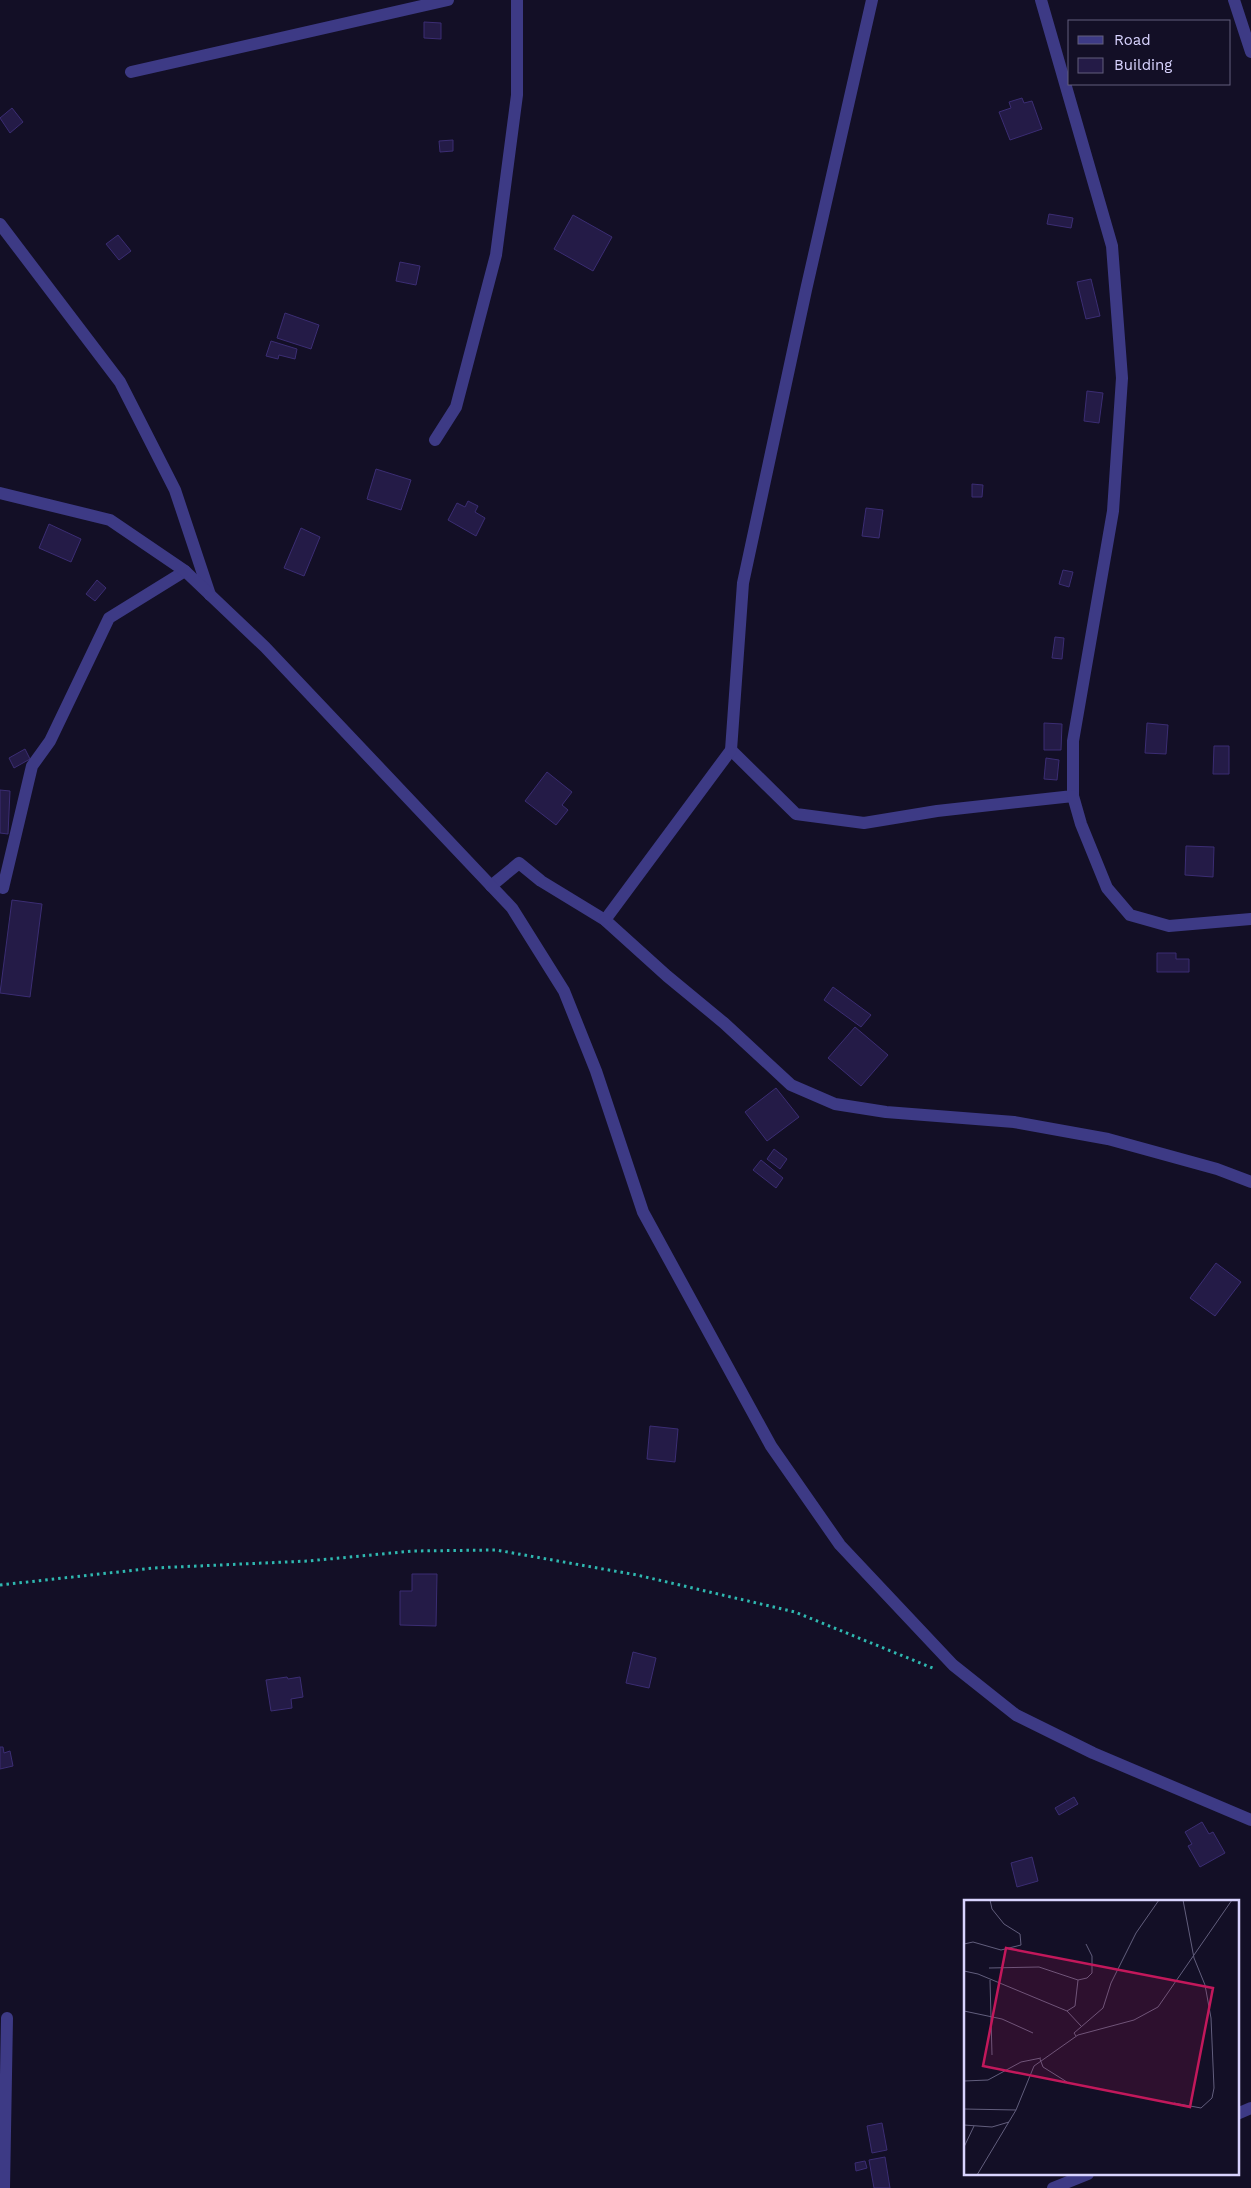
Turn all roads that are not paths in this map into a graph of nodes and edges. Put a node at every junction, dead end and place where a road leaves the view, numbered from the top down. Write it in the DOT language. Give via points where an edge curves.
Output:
graph roads {
  1 [pos="448,0"];
  2 [pos="517,0"];
  3 [pos="872,0"];
  4 [pos="1042,0"];
  5 [pos="1234,0"];
  6 [pos="1251,52"];
  7 [pos="131,72"];
  8 [pos="0,224"];
  9 [pos="435,440"];
  10 [pos="0,493"];
  11 [pos="185,571"];
  12 [pos="210,595"];
  13 [pos="731,750"];
  14 [pos="1073,796"];
  15 [pos="491,886"];
  16 [pos="3,888"];
  17 [pos="1251,919"];
  18 [pos="606,920"];
  19 [pos="1251,1182"];
  20 [pos="1251,1820"];
  21 [pos="7,2018"];
  22 [pos="1251,2108"];
  23 [pos="1238,2114"];
  24 [pos="1083,2176"];
  25 [pos="4,2188"];
  26 [pos="1053,2188"];
  1 -- 7 [label="street"];
  2 -- 9 [label="street" via="517,95 496,255 456,407"];
  3 -- 13 [label="street" via="743,583"];
  4 -- 14 [label="street" via="1112,246 1122,378 1113,511 1073,741"];
  5 -- 6 [label="street"];
  8 -- 12 [label="street" via="120,382 175,490"];
  10 -- 11 [label="street" via="110,520"];
  11 -- 12 [label="street"];
  11 -- 16 [label="street" via="109,618 50,741 32,766"];
  12 -- 15 [label="street" via="265,647"];
  13 -- 14 [label="street" via="796,814 864,823 937,811"];
  13 -- 18 [label="street"];
  14 -- 17 [label="street" via="1107,888 1130,915 1169,926"];
  15 -- 18 [label="street" via="519,863 541,881"];
  15 -- 20 [label="street" via="512,908 564,991 596,1072 643,1212 771,1446 840,1545 953,1665 1016,1715 1093,1753"];
  18 -- 19 [label="street" via="791,1085 835,1104 886,1112 1014,1122 1099,1137 1217,1169"];
  21 -- 25 [label="street"];
  22 -- 23 [label="street"];
  24 -- 26 [label="street"];
}
